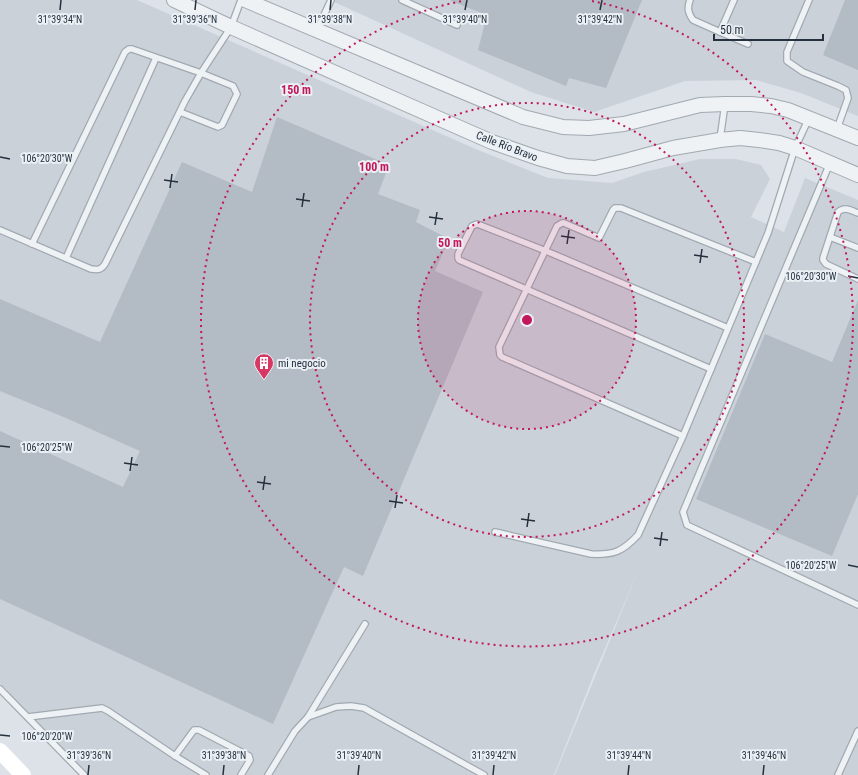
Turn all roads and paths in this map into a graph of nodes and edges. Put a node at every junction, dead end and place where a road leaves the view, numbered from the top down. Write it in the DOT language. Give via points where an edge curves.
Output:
graph roads {
  1 [pos="174,0"];
  2 [pos="241,0"];
  3 [pos="245,0"];
  4 [pos="331,0"];
  5 [pos="402,0"];
  6 [pos="690,0"];
  7 [pos="734,0"];
  8 [pos="809,0"];
  9 [pos="457,25"];
  10 [pos="231,27"];
  11 [pos="317,30"];
  12 [pos="720,32"];
  13 [pos="748,44"];
  14 [pos="156,58"];
  15 [pos="201,73"];
  16 [pos="725,104"];
  17 [pos="180,112"];
  18 [pos="809,118"];
  19 [pos="837,129"];
  20 [pos="858,138"];
  21 [pos="720,140"];
  22 [pos="795,148"];
  23 [pos="830,164"];
  24 [pos="858,175"];
  25 [pos="858,213"];
  26 [pos="0,230"];
  27 [pos="830,237"];
  28 [pos="32,244"];
  29 [pos="858,248"];
  30 [pos="546,251"];
  31 [pos="66,258"];
  32 [pos="756,262"];
  33 [pos="858,279"];
  34 [pos="527,290"];
  35 [pos="728,328"];
  36 [pos="711,369"];
  37 [pos="683,436"];
  38 [pos="496,532"];
  39 [pos="858,605"];
  40 [pos="365,624"];
  41 [pos="0,689"];
  42 [pos="308,717"];
  43 [pos="28,718"];
  44 [pos="858,731"];
  45 [pos="0,752"];
  46 [pos="175,756"];
  47 [pos="23,775"];
  48 [pos="84,775"];
  49 [pos="206,775"];
  50 [pos="240,775"];
  51 [pos="268,775"];
  52 [pos="484,775"];
  53 [pos="838,775"];
  1 -- 10 [label="street, Calle Río Bravo"];
  2 -- 10 [label="lane"];
  3 -- 11 [label="street"];
  4 -- 11 [label="lane"];
  5 -- 9 [label="lane"];
  6 -- 12 [label="lane" via="688,9 693,20"];
  7 -- 12 [label="lane"];
  8 -- 19 [label="lane" via="787,52 787,61 803,72 846,90 848,98"];
  10 -- 15 [label="lane"];
  10 -- 21 [label="street, Calle Río Bravo" via="492,142 567,166 594,168 673,148"];
  11 -- 16 [label="street" via="523,117 563,127 589,128 624,124 700,105"];
  12 -- 13 [label="lane"];
  14 -- 15 [label="lane"];
  14 -- 28 [label="lane" via="132,49 125,52"];
  14 -- 31 [label="lane"];
  15 -- 17 [label="lane"];
  15 -- 17 [label="lane" via="232,86 237,94 222,125 218,128"];
  16 -- 18 [label="street" via="771,106"];
  16 -- 21 [label="lane"];
  17 -- 31 [label="lane" via="105,264 100,269 91,269"];
  18 -- 19 [label="street"];
  18 -- 22 [label="lane"];
  19 -- 20 [label="street"];
  21 -- 22 [label="street, Calle Río Bravo" via="759,140"];
  22 -- 23 [label="street, Calle Río Bravo"];
  22 -- 32 [label="lane"];
  23 -- 24 [label="street, Calle Río Bravo"];
  23 -- 39 [label="lane" via="682,512 687,525"];
  25 -- 27 [label="lane" via="847,208 838,212"];
  26 -- 28 [label="lane"];
  27 -- 29 [label="lane"];
  27 -- 33 [label="lane" via="823,258 824,263"];
  28 -- 31 [label="lane"];
  30 -- 32 [label="lane" via="560,224 564,223 599,238 613,210 620,208"];
  30 -- 34 [label="lane"];
  30 -- 34 [label="lane" via="477,224 472,226 458,254 459,260"];
  30 -- 35 [label="lane"];
  32 -- 35 [label="lane"];
  34 -- 36 [label="lane"];
  34 -- 37 [label="lane" via="499,348 502,357"];
  35 -- 36 [label="lane"];
  36 -- 37 [label="lane"];
  37 -- 38 [label="lane" via="638,535 620,550 606,554 591,554"];
  40 -- 42 [label="lane"];
  41 -- 43 [label="lane"];
  42 -- 51 [label="lane" via="295,731"];
  42 -- 52 [label="lane" via="336,707 364,708"];
  43 -- 46 [label="lane" via="102,708"];
  43 -- 48 [label="lane"];
  44 -- 53 [label="lane"];
  45 -- 47 [label="main road"];
  46 -- 49 [label="lane"];
  46 -- 50 [label="lane" via="194,730 199,730 249,756 250,760"];
}
